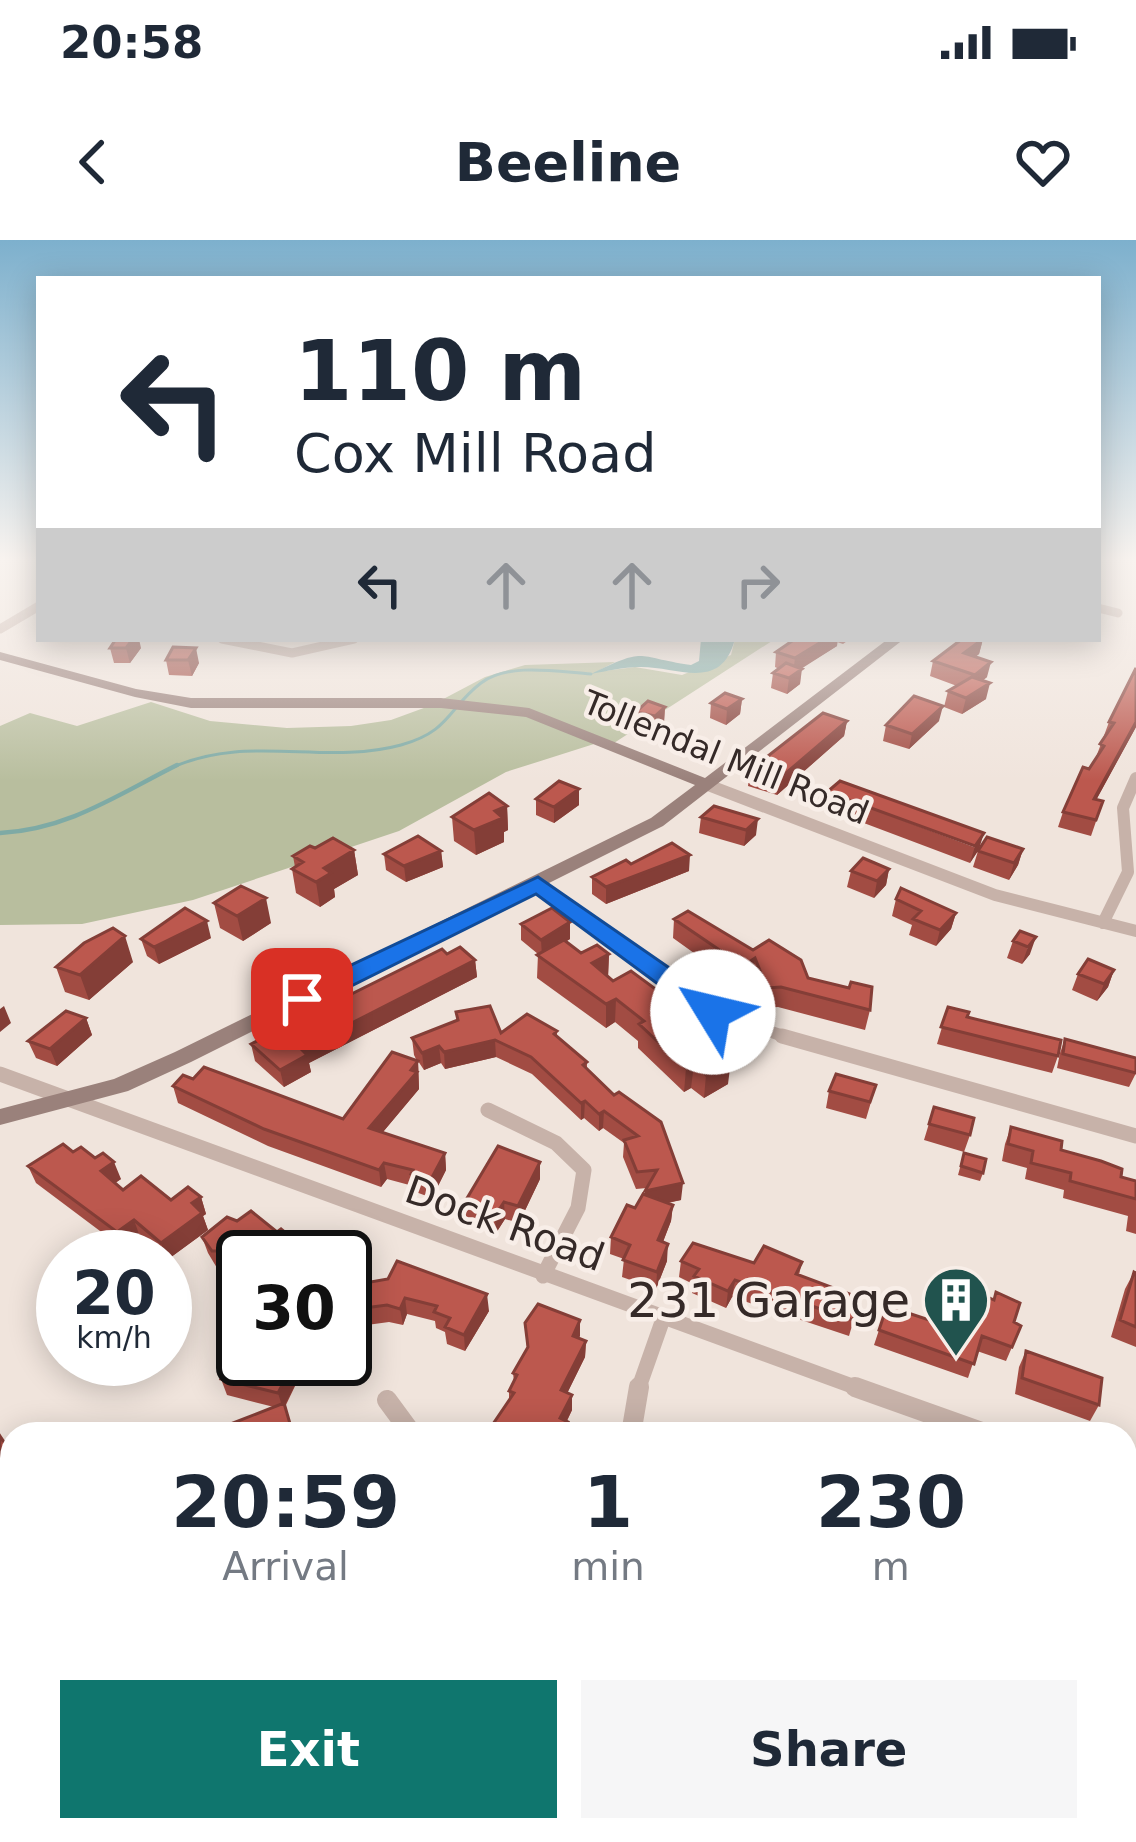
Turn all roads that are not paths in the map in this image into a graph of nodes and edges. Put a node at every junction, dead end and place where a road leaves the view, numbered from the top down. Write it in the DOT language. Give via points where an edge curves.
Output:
graph roads {
  1 [pos="237,642"];
  2 [pos="340,642"];
  3 [pos="893,642"];
  4 [pos="0,656"];
  5 [pos="1136,778"];
  6 [pos="708,785"];
  7 [pos="538,884"];
  8 [pos="1103,923"];
  9 [pos="1136,931"];
  10 [pos="0,1074"];
  11 [pos="65,1098"];
  12 [pos="488,1110"];
  13 [pos="0,1118"];
  14 [pos="1136,1136"];
  15 [pos="543,1276"];
  16 [pos="663,1318"];
  17 [pos="387,1400"];
  18 [pos="403,1422"];
  19 [pos="633,1422"];
  20 [pos="953,1422"];
  1 -- 2 [label="street" via="292,653"];
  3 -- 6 [label="street"];
  4 -- 6 [label="street, Tollendal Mill Road" via="191,703 441,703 529,713"];
  5 -- 8 [label="street" via="1123,808 1128,872"];
  6 -- 7 [label="street"];
  6 -- 8 [label="street, Tollendal Mill Road" via="976,888"];
  7 -- 11 [label="street" via="183,1057"];
  7 -- 14 [label="street" via="713,1012"];
  8 -- 9 [label="street, Tollendal Mill Road"];
  10 -- 11 [label="street, Dock Road"];
  11 -- 13 [label="street"];
  11 -- 15 [label="street, Dock Road"];
  12 -- 15 [label="street" via="574,1151 586,1168 587,1191"];
  15 -- 16 [label="street, Dock Road"];
  16 -- 19 [label="street"];
  16 -- 20 [label="street, Dock Road"];
  17 -- 18 [label="street"];
}
